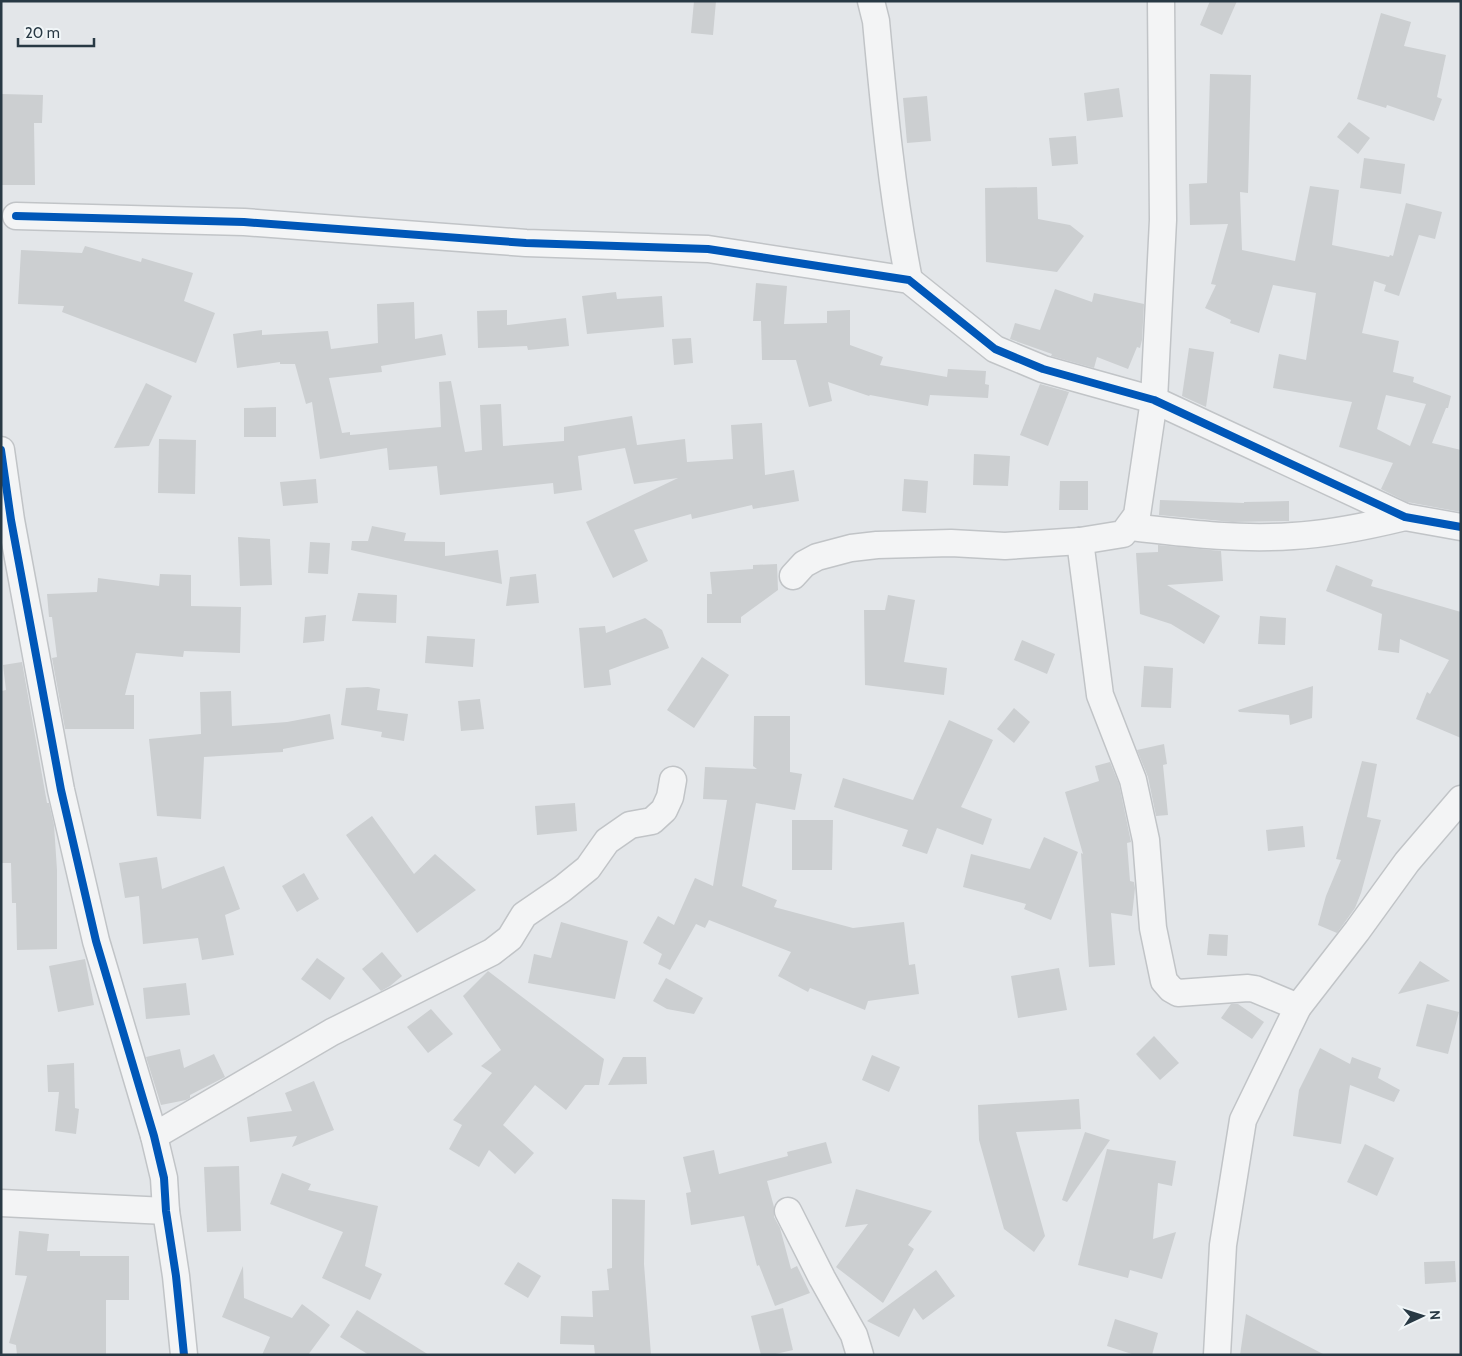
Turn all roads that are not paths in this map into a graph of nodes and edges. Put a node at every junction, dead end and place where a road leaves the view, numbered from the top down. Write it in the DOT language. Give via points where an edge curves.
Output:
graph roads {
  1 [pos="871,1"];
  2 [pos="1161,1"];
  3 [pos="16,216"];
  4 [pos="909,280"];
  5 [pos="1154,400"];
  6 [pos="1,450"];
  7 [pos="1406,517"];
  8 [pos="6,521"];
  9 [pos="1130,527"];
  10 [pos="1461,527"];
  11 [pos="1080,541"];
  12 [pos="793,576"];
  13 [pos="673,780"];
  14 [pos="1461,799"];
  15 [pos="1298,1007"];
  16 [pos="154,1136"];
  17 [pos="1,1203"];
  18 [pos="166,1211"];
  19 [pos="788,1211"];
  20 [pos="184,1355"];
  21 [pos="860,1355"];
  22 [pos="1217,1355"];
  1 -- 4 [label="street" via="876,21 891,172"];
  2 -- 5 [label="street" via="1163,220"];
  3 -- 4 [label="street" via="244,222 526,243 708,249"];
  4 -- 5 [label="street" via="995,349 1043,369"];
  5 -- 7 [label="street"];
  5 -- 9 [label="street" via="1137,515"];
  6 -- 8 [label="street"];
  7 -- 9 [label="street" via="1348,530 1292,536 1206,536"];
  7 -- 10 [label="street"];
  8 -- 16 [label="street" via="61,790 96,941"];
  9 -- 11 [label="street" via="1123,534"];
  11 -- 12 [label="street" via="1005,546 951,543 851,548 816,557"];
  11 -- 15 [label="street" via="1100,695 1134,780 1142,819 1153,928 1164,981 1178,993 1255,989"];
  13 -- 16 [label="street" via="664,810 652,821 630,825 607,841 588,868 524,915 510,938 492,952 332,1032"];
  14 -- 15 [label="street" via="1407,862"];
  15 -- 22 [label="street" via="1243,1120 1223,1245"];
  16 -- 18 [label="street" via="164,1178"];
  17 -- 18 [label="street"];
  18 -- 20 [label="street"];
  19 -- 21 [label="street" via="854,1336"];
}
